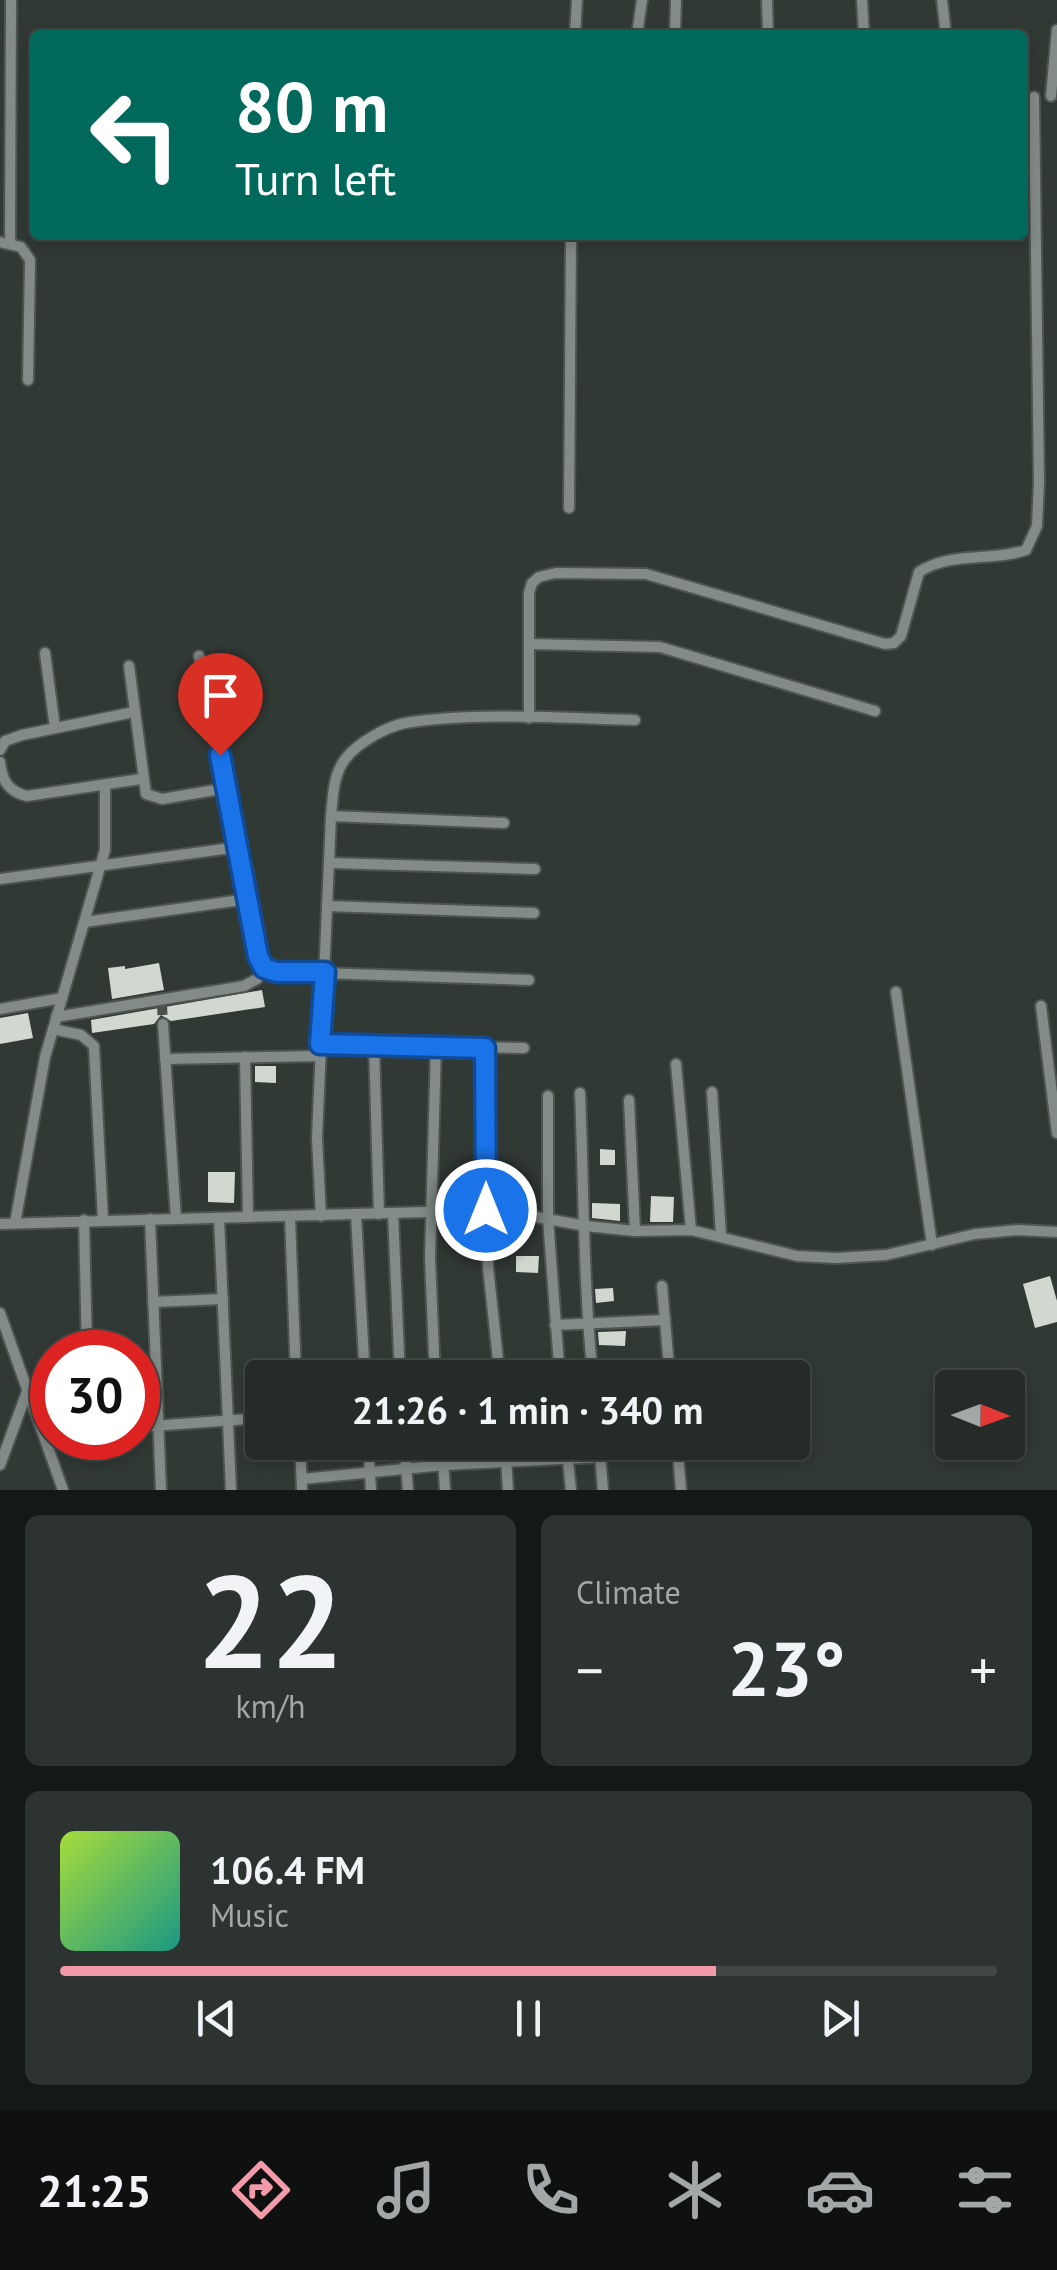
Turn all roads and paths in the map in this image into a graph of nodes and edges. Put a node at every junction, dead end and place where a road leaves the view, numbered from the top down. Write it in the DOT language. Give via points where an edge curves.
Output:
graph roads {
  1 [pos="10,0"];
  2 [pos="577,0"];
  3 [pos="642,0"];
  4 [pos="676,0"];
  5 [pos="767,0"];
  6 [pos="862,0"];
  7 [pos="942,0"];
  8 [pos="575,30"];
  9 [pos="638,30"];
  10 [pos="676,30"];
  11 [pos="768,30"];
  12 [pos="864,30"];
  13 [pos="945,30"];
  14 [pos="1057,30"];
  15 [pos="1054,96"];
  16 [pos="1028,97"];
  17 [pos="5,192"];
  18 [pos="571,240"];
  19 [pos="5,242"];
  20 [pos="28,380"];
  21 [pos="569,508"];
  22 [pos="529,644"];
  23 [pos="45,654"];
  24 [pos="200,656"];
  25 [pos="129,666"];
  26 [pos="875,711"];
  27 [pos="134,712"];
  28 [pos="529,718"];
  29 [pos="635,720"];
  30 [pos="54,728"];
  31 [pos="0,750"];
  32 [pos="0,762"];
  33 [pos="142,778"];
  34 [pos="105,785"];
  35 [pos="228,788"];
  36 [pos="330,816"];
  37 [pos="504,823"];
  38 [pos="239,846"];
  39 [pos="330,863"];
  40 [pos="101,868"];
  41 [pos="535,869"];
  42 [pos="0,879"];
  43 [pos="248,899"];
  44 [pos="326,906"];
  45 [pos="534,913"];
  46 [pos="85,922"];
  47 [pos="264,968"];
  48 [pos="325,972"];
  49 [pos="529,980"];
  50 [pos="896,992"];
  51 [pos="62,998"];
  52 [pos="1041,1006"];
  53 [pos="0,1009"];
  54 [pos="55,1023"];
  55 [pos="164,1024"];
  56 [pos="374,1045"];
  57 [pos="436,1046"];
  58 [pos="485,1048"];
  59 [pos="524,1048"];
  60 [pos="320,1050"];
  61 [pos="245,1057"];
  62 [pos="165,1059"];
  63 [pos="676,1064"];
  64 [pos="712,1092"];
  65 [pos="580,1094"];
  66 [pos="548,1096"];
  67 [pos="628,1100"];
  68 [pos="1057,1133"];
  69 [pos="486,1210"];
  70 [pos="433,1212"];
  71 [pos="394,1213"];
  72 [pos="356,1214"];
  73 [pos="379,1214"];
  74 [pos="321,1216"];
  75 [pos="248,1217"];
  76 [pos="290,1217"];
  77 [pos="219,1218"];
  78 [pos="150,1219"];
  79 [pos="176,1219"];
  80 [pos="548,1219"];
  81 [pos="84,1220"];
  82 [pos="103,1220"];
  83 [pos="15,1223"];
  84 [pos="0,1224"];
  85 [pos="586,1226"];
  86 [pos="691,1230"];
  87 [pos="634,1231"];
  88 [pos="1057,1232"];
  89 [pos="721,1236"];
  90 [pos="932,1245"];
  91 [pos="662,1286"];
  92 [pos="223,1299"];
  93 [pos="153,1302"];
  94 [pos="0,1313"];
  95 [pos="664,1320"];
  96 [pos="556,1324"];
  97 [pos="588,1324"];
  98 [pos="86,1330"];
  99 [pos="154,1330"];
  100 [pos="295,1360"];
  101 [pos="364,1360"];
  102 [pos="399,1360"];
  103 [pos="435,1360"];
  104 [pos="498,1360"];
  105 [pos="559,1360"];
  106 [pos="591,1360"];
  107 [pos="668,1360"];
  108 [pos="28,1388"];
  109 [pos="245,1419"];
  110 [pos="228,1420"];
  111 [pos="160,1426"];
  112 [pos="159,1460"];
  113 [pos="301,1460"];
  114 [pos="369,1460"];
  115 [pos="405,1460"];
  116 [pos="444,1460"];
  117 [pos="537,1460"];
  118 [pos="568,1460"];
  119 [pos="601,1460"];
  120 [pos="678,1460"];
  121 [pos="506,1462"];
  122 [pos="0,1465"];
  123 [pos="444,1465"];
  124 [pos="406,1469"];
  125 [pos="370,1472"];
  126 [pos="302,1485"];
  127 [pos="63,1490"];
  128 [pos="161,1490"];
  129 [pos="231,1490"];
  130 [pos="372,1490"];
  131 [pos="408,1490"];
  132 [pos="446,1490"];
  133 [pos="508,1490"];
  134 [pos="571,1490"];
  135 [pos="603,1490"];
  136 [pos="681,1490"];
  1 -- 17 [label="street"];
  2 -- 8 [label="street"];
  3 -- 9 [label="street"];
  4 -- 10 [label="street"];
  5 -- 11 [label="street"];
  6 -- 12 [label="street"];
  7 -- 13 [label="street"];
  14 -- 15 [label="street"];
  15 -- 16 [label="street"];
  16 -- 22 [label="street" via="1039,494 1037,526 1026,550 942,562 919,572 894,643 668,578 624,572 539,577 528,593"];
  17 -- 19 [label="street"];
  18 -- 21 [label="street"];
  19 -- 20 [label="street" via="21,246 30,260"];
  22 -- 26 [label="street" via="660,647"];
  22 -- 28 [label="street"];
  23 -- 30 [label="street"];
  24 -- 35 [label="street"];
  25 -- 27 [label="street"];
  27 -- 30 [label="street"];
  27 -- 33 [label="street"];
  28 -- 29 [label="street"];
  28 -- 36 [label="street" via="402,724 368,739 336,776"];
  30 -- 31 [label="street" via="5,741"];
  32 -- 34 [label="street" via="16,794"];
  33 -- 34 [label="street"];
  33 -- 35 [label="street" via="152,798"];
  34 -- 40 [label="street"];
  35 -- 38 [label="street"];
  36 -- 37 [label="street"];
  36 -- 39 [label="street"];
  38 -- 40 [label="street"];
  38 -- 43 [label="street"];
  39 -- 41 [label="street"];
  39 -- 44 [label="street"];
  40 -- 42 [label="street"];
  40 -- 46 [label="street"];
  43 -- 46 [label="street"];
  43 -- 47 [label="street"];
  44 -- 45 [label="street"];
  44 -- 48 [label="street"];
  46 -- 51 [label="street"];
  47 -- 48 [label="street"];
  47 -- 54 [label="street" via="244,986"];
  48 -- 49 [label="street"];
  48 -- 60 [label="street"];
  50 -- 90 [label="street"];
  51 -- 53 [label="street"];
  51 -- 54 [label="street"];
  52 -- 68 [label="street"];
  54 -- 82 [label="street" via="94,1046"];
  54 -- 83 [label="street"];
  55 -- 62 [label="street"];
  56 -- 57 [label="street"];
  56 -- 60 [label="street"];
  56 -- 73 [label="street"];
  57 -- 58 [label="street"];
  57 -- 70 [label="street"];
  58 -- 59 [label="street"];
  58 -- 69 [label="street"];
  60 -- 61 [label="street"];
  60 -- 74 [label="street"];
  61 -- 62 [label="street"];
  61 -- 75 [label="street"];
  62 -- 79 [label="street"];
  63 -- 86 [label="street"];
  64 -- 89 [label="street"];
  65 -- 85 [label="street"];
  66 -- 80 [label="street"];
  67 -- 87 [label="street"];
  69 -- 70 [label="street"];
  69 -- 80 [label="street"];
  69 -- 104 [label="street"];
  70 -- 71 [label="street"];
  70 -- 103 [label="street"];
  71 -- 73 [label="street"];
  71 -- 102 [label="street"];
  72 -- 73 [label="street"];
  72 -- 74 [label="street"];
  72 -- 101 [label="street"];
  74 -- 76 [label="street"];
  75 -- 76 [label="street"];
  75 -- 77 [label="street"];
  76 -- 100 [label="street"];
  77 -- 79 [label="street"];
  77 -- 92 [label="street"];
  78 -- 79 [label="street"];
  78 -- 82 [label="street"];
  78 -- 93 [label="street"];
  80 -- 85 [label="street"];
  80 -- 96 [label="street"];
  81 -- 82 [label="street"];
  81 -- 83 [label="street"];
  81 -- 98 [label="street"];
  83 -- 84 [label="street"];
  85 -- 87 [label="street"];
  85 -- 97 [label="street"];
  86 -- 87 [label="street"];
  86 -- 89 [label="street"];
  88 -- 90 [label="street" via="975,1234"];
  89 -- 90 [label="street" via="797,1256 836,1258"];
  91 -- 95 [label="street"];
  92 -- 93 [label="street"];
  92 -- 110 [label="street"];
  93 -- 99 [label="street"];
  94 -- 108 [label="street"];
  95 -- 97 [label="street"];
  95 -- 107 [label="street"];
  96 -- 97 [label="street"];
  96 -- 105 [label="street"];
  97 -- 106 [label="street"];
  108 -- 122 [label="street"];
  108 -- 127 [label="street"];
  109 -- 110 [label="street"];
  110 -- 111 [label="street"];
  110 -- 129 [label="street"];
  112 -- 128 [label="street"];
  113 -- 126 [label="street"];
  114 -- 125 [label="street"];
  115 -- 124 [label="street"];
  116 -- 123 [label="street"];
  117 -- 121 [label="street"];
  118 -- 134 [label="street"];
  119 -- 135 [label="street"];
  120 -- 136 [label="street"];
  121 -- 123 [label="street"];
  121 -- 133 [label="street"];
  123 -- 124 [label="street"];
  123 -- 132 [label="street"];
  124 -- 125 [label="street"];
  124 -- 131 [label="street"];
  125 -- 126 [label="street"];
  125 -- 130 [label="street"];
}
